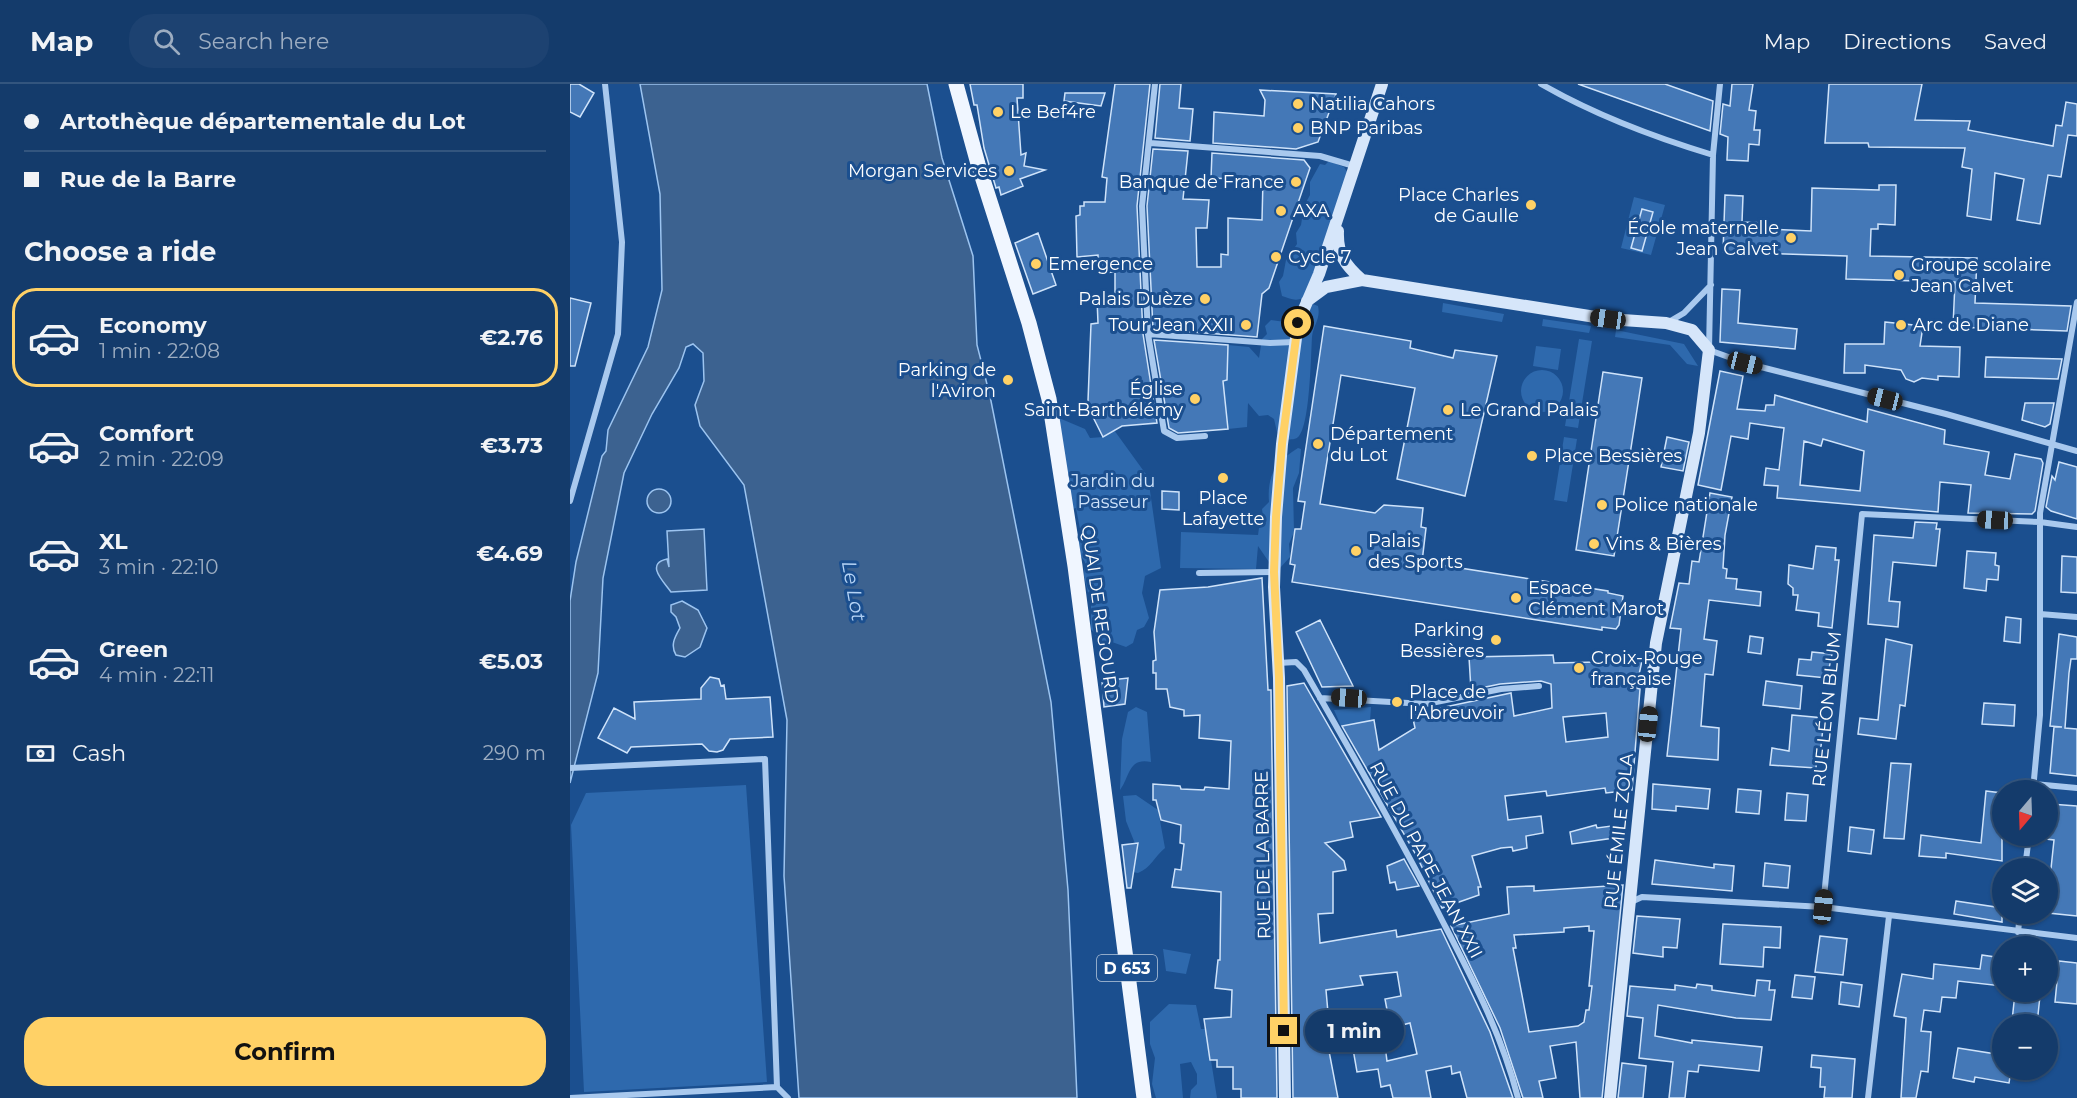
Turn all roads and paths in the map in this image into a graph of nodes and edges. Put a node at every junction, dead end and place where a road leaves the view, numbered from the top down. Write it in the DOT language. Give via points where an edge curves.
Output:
graph roads {
  1 [pos="605,84"];
  2 [pos="956,84"];
  3 [pos="1155,84"];
  4 [pos="1382,84"];
  5 [pos="1541,84"];
  6 [pos="1720,84"];
  7 [pos="1150,143"];
  8 [pos="1713,155"];
  9 [pos="1354,166"];
  10 [pos="1338,213"];
  11 [pos="1362,280"];
  12 [pos="1712,284"];
  13 [pos="1307,301"];
  14 [pos="2077,302"];
  15 [pos="1666,323"];
  16 [pos="1148,334"];
  17 [pos="1293,342"];
  18 [pos="1709,350"];
  19 [pos="1205,436"];
  20 [pos="2054,444"];
  21 [pos="2077,451"];
  22 [pos="570,501"];
  23 [pos="2040,522"];
  24 [pos="2077,527"];
  25 [pos="1274,572"];
  26 [pos="1200,573"];
  27 [pos="2040,614"];
  28 [pos="2077,617"];
  29 [pos="1278,663"];
  30 [pos="1539,686"];
  31 [pos="1320,698"];
  32 [pos="570,768"];
  33 [pos="2035,780"];
  34 [pos="2058,788"];
  35 [pos="2077,788"];
  36 [pos="1631,903"];
  37 [pos="1823,907"];
  38 [pos="1889,916"];
  39 [pos="2019,924"];
  40 [pos="2018,932"];
  41 [pos="2077,938"];
  42 [pos="777,1087"];
  43 [pos="570,1098"];
  44 [pos="788,1098"];
  45 [pos="1144,1098"];
  46 [pos="1285,1098"];
  47 [pos="1518,1098"];
  48 [pos="1610,1098"];
  49 [pos="1868,1098"];
  1 -- 22 [label="street" via="622,242 618,334"];
  2 -- 45 [label="main road, QUAI DE REGOURD / D 653" via="1049,399 1075,566"];
  3 -- 7 [label="street"];
  4 -- 9 [label="main road, RUE DE LA BARRE"];
  5 -- 8 [label="street" via="1580,106"];
  6 -- 8 [label="street, RUE ÉMILE ZOLA"];
  7 -- 9 [label="street" via="1320,156"];
  7 -- 16 [label="street" via="1142,206"];
  8 -- 12 [label="street, RUE ÉMILE ZOLA"];
  9 -- 10 [label="main road, RUE DE LA BARRE"];
  10 -- 11 [label="main road" via="1337,246 1342,260"];
  10 -- 13 [label="main road, RUE DE LA BARRE"];
  11 -- 13 [label="main road" via="1326,288"];
  11 -- 15 [label="main road" via="1585,316"];
  12 -- 15 [label="street" via="1684,313"];
  12 -- 18 [label="street, RUE ÉMILE ZOLA"];
  13 -- 17 [label="main road, RUE DE LA BARRE"];
  14 -- 20 [label="street"];
  15 -- 18 [label="main road" via="1692,330"];
  16 -- 17 [label="street"];
  16 -- 19 [label="street" via="1164,431 1177,438"];
  17 -- 25 [label="main road, RUE DE LA BARRE"];
  18 -- 20 [label="street" via="1745,363"];
  18 -- 36 [label="main road, RUE ÉMILE ZOLA" via="1699,433 1656,643"];
  20 -- 21 [label="street"];
  20 -- 23 [label="street"];
  23 -- 24 [label="street"];
  23 -- 27 [label="street"];
  23 -- 37 [label="street, RUE LÉON BLUM" via="1862,514"];
  25 -- 26 [label="street"];
  25 -- 29 [label="main road, RUE DE LA BARRE"];
  27 -- 28 [label="street"];
  27 -- 33 [label="street" via="2040,715"];
  29 -- 31 [label="street, RUE DU PAPE JEAN XXII" via="1300,665"];
  29 -- 46 [label="main road, RUE DE LA BARRE"];
  30 -- 31 [label="street" via="1501,689 1426,704"];
  31 -- 47 [label="street, RUE DU PAPE JEAN XXII" via="1403,844 1485,1003"];
  32 -- 42 [label="street" via="765,759"];
  34 -- 35 [label="street"];
  36 -- 37 [label="street" via="1642,897"];
  36 -- 48 [label="main road, RUE ÉMILE ZOLA"];
  37 -- 38 [label="street"];
  38 -- 40 [label="street"];
  38 -- 49 [label="street"];
  39 -- 40 [label="street"];
  40 -- 41 [label="street"];
  42 -- 43 [label="street"];
  42 -- 44 [label="street"];
}
